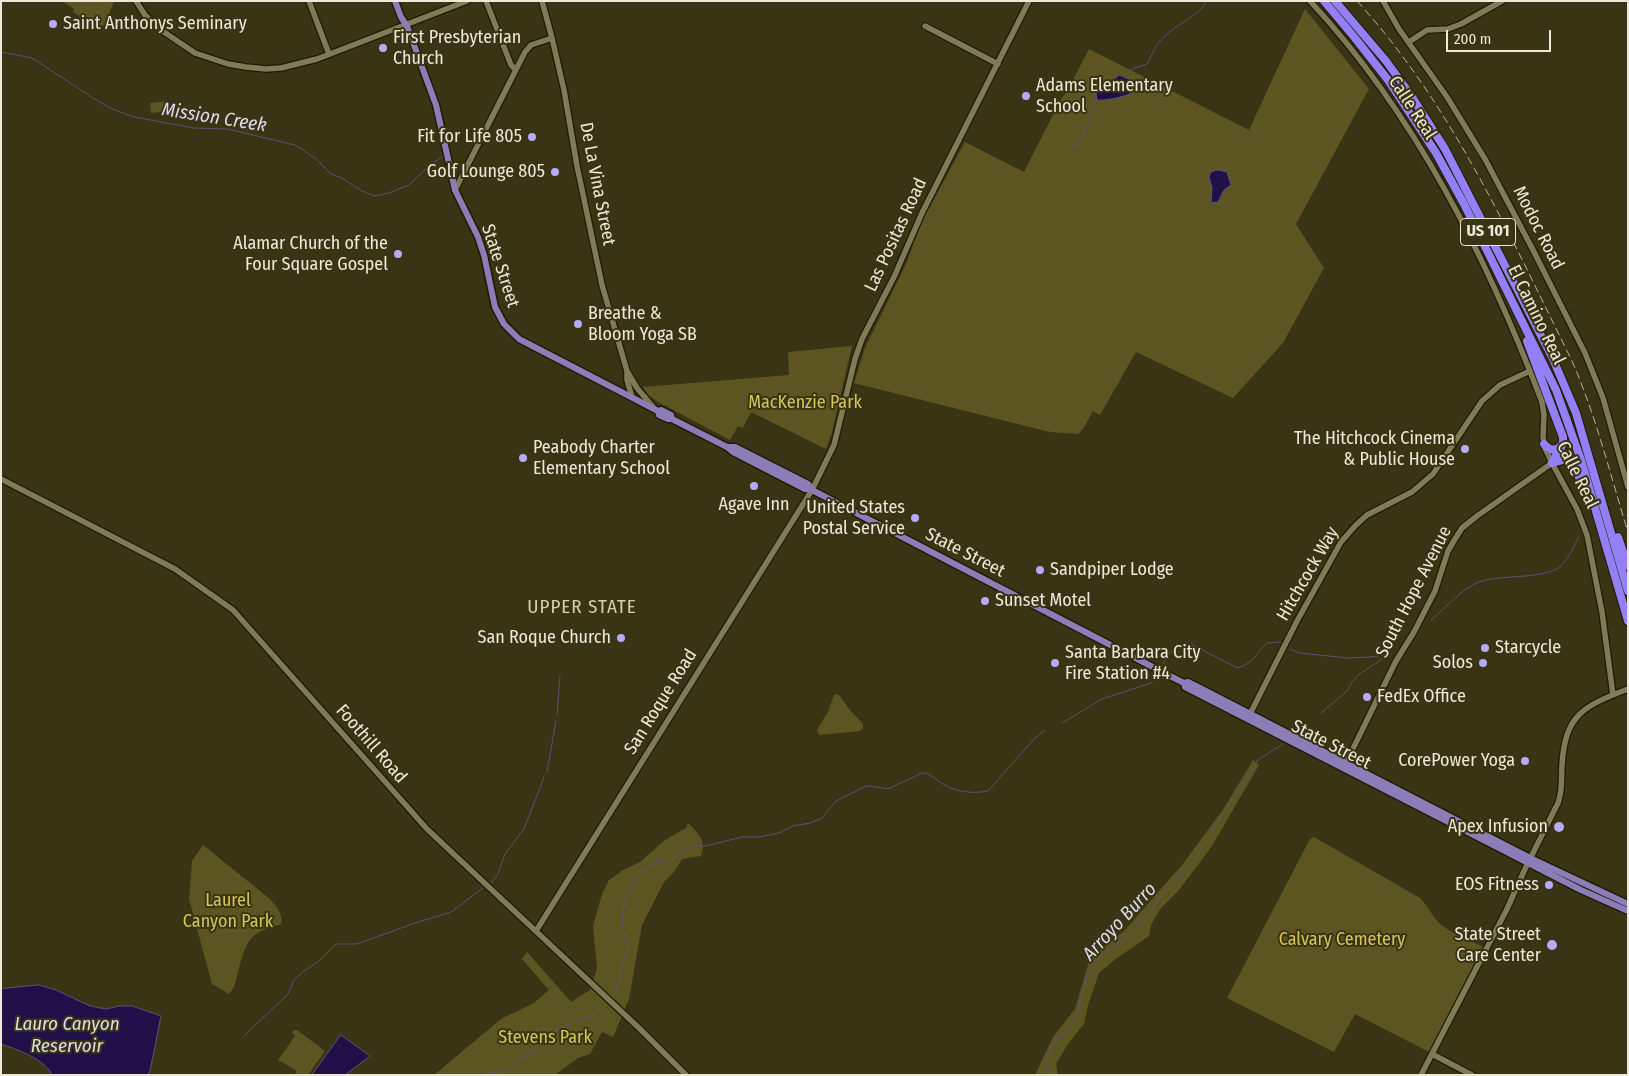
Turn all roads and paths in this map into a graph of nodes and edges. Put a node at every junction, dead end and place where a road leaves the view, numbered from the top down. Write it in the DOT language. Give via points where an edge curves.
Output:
graph roads {
  1 [pos="136,1"];
  2 [pos="308,1"];
  3 [pos="395,1"];
  4 [pos="399,1"];
  5 [pos="467,1"];
  6 [pos="486,1"];
  7 [pos="542,1"];
  8 [pos="1030,1"];
  9 [pos="1310,1"];
  10 [pos="1324,1"];
  11 [pos="1335,1"];
  12 [pos="1383,1"];
  13 [pos="1502,1"];
  14 [pos="406,23"];
  15 [pos="925,26"];
  16 [pos="552,38"];
  17 [pos="1408,42"];
  18 [pos="329,54"];
  19 [pos="998,64"];
  20 [pos="516,69"];
  21 [pos="455,190"];
  22 [pos="1522,320"];
  23 [pos="627,371"];
  24 [pos="1530,371"];
  25 [pos="628,380"];
  26 [pos="619,391"];
  27 [pos="632,398"];
  28 [pos="657,411"];
  29 [pos="1564,443"];
  30 [pos="1544,444"];
  31 [pos="1552,463"];
  32 [pos="1,479"];
  33 [pos="1628,487"];
  34 [pos="812,490"];
  35 [pos="1607,518"];
  36 [pos="1605,542"];
  37 [pos="1628,566"];
  38 [pos="1628,591"];
  39 [pos="1628,621"];
  40 [pos="1628,688"];
  41 [pos="1613,695"];
  42 [pos="1249,716"];
  43 [pos="1344,765"];
  44 [pos="1529,861"];
  45 [pos="1628,904"];
  46 [pos="1628,910"];
  47 [pos="536,931"];
  48 [pos="1432,1054"];
  49 [pos="686,1075"];
  50 [pos="1421,1075"];
  51 [pos="1472,1075"];
  1 -- 18 [label="street" via="149,20 170,37 205,57 246,67 281,68"];
  2 -- 18 [label="street"];
  3 -- 14 [label="main road, State Street"];
  4 -- 14 [label="main road, State Street"];
  5 -- 14 [label="street"];
  6 -- 20 [label="street" via="511,65"];
  7 -- 16 [label="street, De La Vina Street"];
  8 -- 19 [label="street, Las Positas Road"];
  9 -- 24 [label="street, Calle Real" via="1369,71 1416,139 1474,246"];
  10 -- 22 [label="highway, El Camino Real / US 101" via="1371,56 1431,144"];
  11 -- 35 [label="highway, El Camino Real / US 101" via="1386,61 1445,149 1553,359 1576,413"];
  12 -- 17 [label="street, Modoc Road"];
  13 -- 17 [label="street" via="1461,24 1448,29 1428,30"];
  14 -- 18 [label="street"];
  14 -- 21 [label="main road, State Street" via="436,105"];
  15 -- 19 [label="street"];
  16 -- 20 [label="street" via="527,48"];
  16 -- 23 [label="street, De La Vina Street" via="601,279"];
  17 -- 33 [label="street, Modoc Road" via="1447,97 1496,178 1585,353 1603,398"];
  19 -- 34 [label="street, Las Positas Road" via="862,339 837,434"];
  20 -- 21 [label="street"];
  21 -- 26 [label="main road, State Street" via="482,246 493,300 504,324 519,339"];
  22 -- 29 [label="highway" via="1525,338"];
  22 -- 36 [label="highway, El Camino Real / US 101" via="1571,429"];
  23 -- 25 [label="street, De La Vina Street"];
  23 -- 28 [label="street, De La Vina Street"];
  24 -- 30 [label="street, Calle Real" via="1543,406"];
  24 -- 42 [label="street, Hitchcock Way" via="1500,385 1482,401 1426,481 1412,492 1367,515 1348,533 1336,548"];
  25 -- 26 [label="street"];
  25 -- 27 [label="street, De La Vina Street"];
  26 -- 27 [label="main road, State Street"];
  27 -- 28 [label="main road, State Street"];
  28 -- 34 [label="main road, State Street" via="808,484"];
  29 -- 30 [label="highway" via="1556,450"];
  29 -- 31 [label="highway"];
  30 -- 31 [label="street, Calle Real"];
  31 -- 36 [label="highway" via="1567,459 1573,461 1597,531"];
  31 -- 41 [label="street, Calle Real" via="1575,503 1587,535 1603,615"];
  31 -- 43 [label="street, South Hope Avenue" via="1466,524 1455,538 1435,591"];
  32 -- 47 [label="street, Foothill Road" via="175,569 233,610 427,829"];
  34 -- 42 [label="main road, State Street" via="1149,664 1184,683 1185,687"];
  34 -- 47 [label="street, San Roque Road"];
  35 -- 37 [label="highway" via="1616,532"];
  35 -- 38 [label="highway, El Camino Real / US 101"];
  36 -- 39 [label="highway, El Camino Real / US 101"];
  40 -- 41 [label="street"];
  41 -- 44 [label="street" via="1583,711 1568,730 1563,746 1561,797"];
  42 -- 43 [label="main road, State Street"];
  43 -- 44 [label="main road, State Street"];
  44 -- 45 [label="main road, State Street"];
  44 -- 46 [label="main road, State Street" via="1597,898"];
  44 -- 48 [label="street"];
  47 -- 49 [label="street, Foothill Road"];
  48 -- 50 [label="street"];
  48 -- 51 [label="street"];
}
